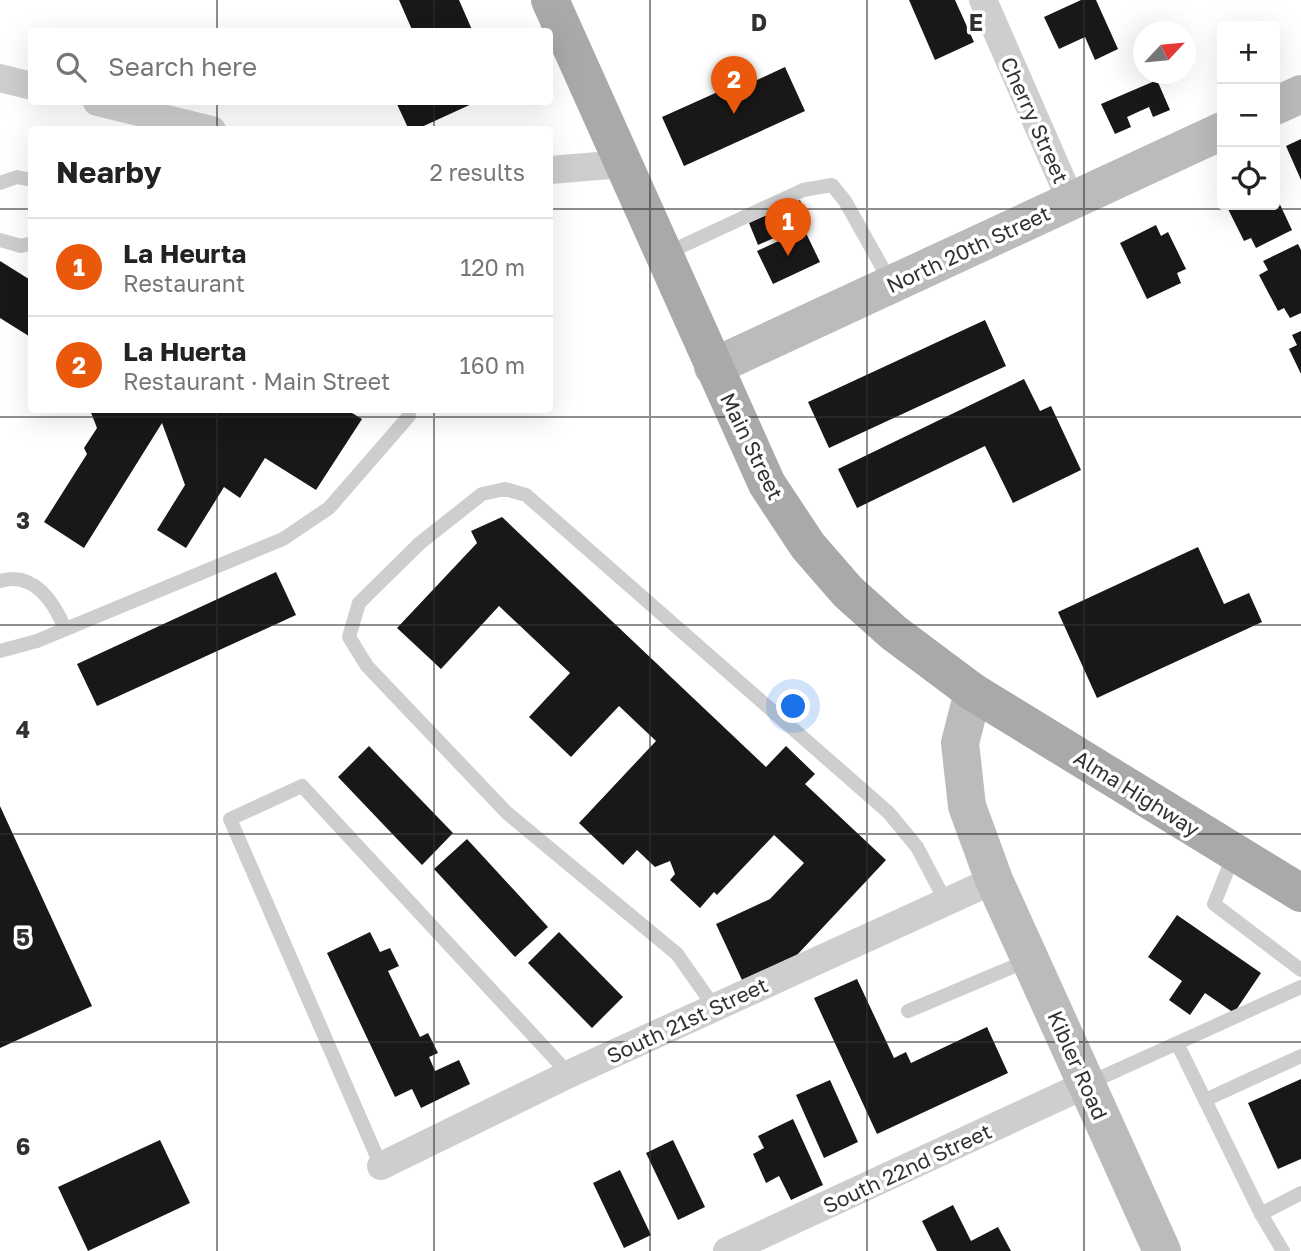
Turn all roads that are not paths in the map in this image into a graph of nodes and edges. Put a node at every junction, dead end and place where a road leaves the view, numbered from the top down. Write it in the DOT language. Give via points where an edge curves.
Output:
graph roads {
  1 [pos="550,0"];
  2 [pos="983,0"];
  3 [pos="0,78"];
  4 [pos="28,85"];
  5 [pos="1301,94"];
  6 [pos="1280,104"];
  7 [pos="109,105"];
  8 [pos="196,126"];
  9 [pos="1217,133"];
  10 [pos="623,164"];
  11 [pos="553,170"];
  12 [pos="28,179"];
  13 [pos="0,183"];
  14 [pos="1070,201"];
  15 [pos="0,240"];
  16 [pos="28,244"];
  17 [pos="664,255"];
  18 [pos="891,284"];
  19 [pos="713,367"];
  20 [pos="409,416"];
  21 [pos="0,581"];
  22 [pos="65,629"];
  23 [pos="0,651"];
  24 [pos="973,692"];
  25 [pos="1235,853"];
  26 [pos="994,880"];
  27 [pos="1301,893"];
  28 [pos="946,902"];
  29 [pos="1030,959"];
  30 [pos="1301,970"];
  31 [pos="1301,987"];
  32 [pos="715,1008"];
  33 [pos="908,1011"];
  34 [pos="1178,1045"];
  35 [pos="1301,1056"];
  36 [pos="569,1074"];
  37 [pos="1087,1084"];
  38 [pos="1205,1100"];
  39 [pos="382,1166"];
  40 [pos="1301,1193"];
  41 [pos="1261,1214"];
  42 [pos="727,1251"];
  43 [pos="1162,1251"];
  44 [pos="1283,1251"];
  1 -- 10 [label="main road, Main Street"];
  2 -- 14 [label="street, Cherry Street"];
  3 -- 4 [label="street"];
  5 -- 6 [label="main road"];
  7 -- 8 [label="street"];
  9 -- 14 [label="main road, North 20th Street"];
  10 -- 11 [label="street"];
  10 -- 17 [label="main road, Main Street"];
  12 -- 13 [label="lane" via="17,177"];
  14 -- 18 [label="main road, North 20th Street"];
  15 -- 16 [label="lane"];
  17 -- 18 [label="lane" via="803,190 832,185"];
  17 -- 19 [label="main road, Main Street"];
  18 -- 19 [label="main road, North 20th Street"];
  19 -- 24 [label="main road, Main Street" via="767,484 808,546 848,592 894,633"];
  20 -- 22 [label="lane" via="329,508 283,539"];
  21 -- 22 [label="lane" via="23,580 45,593"];
  22 -- 23 [label="lane"];
  24 -- 25 [label="main road, Alma Highway"];
  24 -- 26 [label="main road" via="960,743 967,806"];
  25 -- 27 [label="main road, Alma Highway"];
  25 -- 30 [label="lane" via="1214,904"];
  26 -- 28 [label="street, South 21st Street"];
  26 -- 29 [label="main road, Kibler Road"];
  28 -- 32 [label="street, South 21st Street"];
  28 -- 32 [label="lane" via="916,847 889,813 526,495 505,489 482,494 419,543 359,603 349,637 368,667 507,813 677,954"];
  29 -- 33 [label="lane"];
  29 -- 37 [label="main road, Kibler Road"];
  31 -- 34 [label="lane"];
  32 -- 36 [label="street, South 21st Street"];
  34 -- 37 [label="lane"];
  34 -- 38 [label="lane"];
  35 -- 38 [label="lane"];
  36 -- 39 [label="street, South 21st Street"];
  36 -- 39 [label="lane" via="302,786 230,818"];
  37 -- 42 [label="street, South 22nd Street"];
  37 -- 43 [label="main road, Kibler Road"];
  38 -- 41 [label="lane"];
  40 -- 41 [label="lane"];
  41 -- 44 [label="lane"];
}
